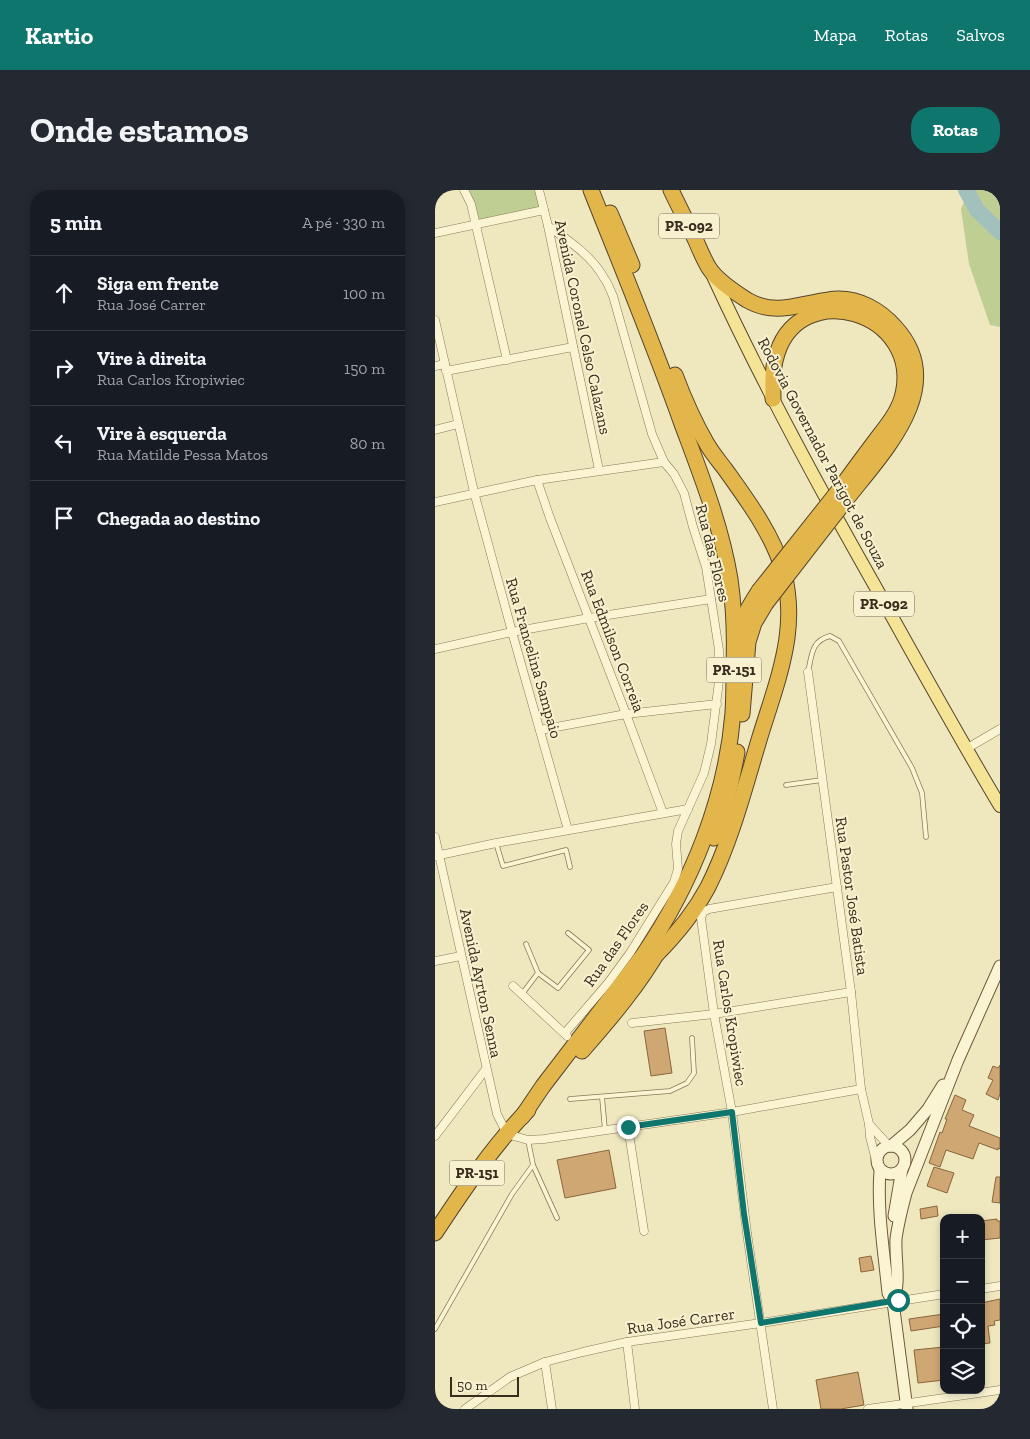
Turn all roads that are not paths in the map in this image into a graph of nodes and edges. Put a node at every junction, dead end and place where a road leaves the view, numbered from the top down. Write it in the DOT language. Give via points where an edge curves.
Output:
graph roads {
  1 [pos="464,190"];
  2 [pos="539,190"];
  3 [pos="591,190"];
  4 [pos="600,190"];
  5 [pos="671,190"];
  6 [pos="545,210"];
  7 [pos="476,224"];
  8 [pos="548,226"];
  9 [pos="435,233"];
  10 [pos="708,266"];
  11 [pos="435,320"];
  12 [pos="573,347"];
  13 [pos="507,360"];
  14 [pos="435,366"];
  15 [pos="446,368"];
  16 [pos="773,399"];
  17 [pos="458,424"];
  18 [pos="435,430"];
  19 [pos="664,462"];
  20 [pos="599,470"];
  21 [pos="537,480"];
  22 [pos="474,492"];
  23 [pos="842,495"];
  24 [pos="435,502"];
  25 [pos="762,597"];
  26 [pos="711,599"];
  27 [pos="589,618"];
  28 [pos="512,632"];
  29 [pos="435,650"];
  30 [pos="808,672"];
  31 [pos="717,704"];
  32 [pos="626,714"];
  33 [pos="733,714"];
  34 [pos="1000,729"];
  35 [pos="539,730"];
  36 [pos="966,749"];
  37 [pos="822,780"];
  38 [pos="786,785"];
  39 [pos="1000,806"];
  40 [pos="688,809"];
  41 [pos="663,813"];
  42 [pos="568,830"];
  43 [pos="435,837"];
  44 [pos="927,837"];
  45 [pos="496,843"];
  46 [pos="437,855"];
  47 [pos="570,867"];
  48 [pos="837,888"];
  49 [pos="568,933"];
  50 [pos="526,944"];
  51 [pos="461,956"];
  52 [pos="655,956"];
  53 [pos="435,961"];
  54 [pos="1000,968"];
  55 [pos="538,973"];
  56 [pos="513,986"];
  57 [pos="851,992"];
  58 [pos="522,994"];
  59 [pos="714,1014"];
  60 [pos="632,1023"];
  61 [pos="692,1038"];
  62 [pos="570,1039"];
  63 [pos="958,1060"];
  64 [pos="486,1069"];
  65 [pos="861,1089"];
  66 [pos="602,1097"];
  67 [pos="571,1099"];
  68 [pos="732,1112"];
  69 [pos="522,1116"];
  70 [pos="869,1124"];
  71 [pos="628,1127"];
  72 [pos="605,1130"];
  73 [pos="507,1134"];
  74 [pos="435,1136"];
  75 [pos="528,1140"];
  76 [pos="890,1146"];
  77 [pos="533,1165"];
  78 [pos="903,1165"];
  79 [pos="917,1165"];
  80 [pos="878,1167"];
  81 [pos="557,1218"];
  82 [pos="644,1231"];
  83 [pos="435,1233"];
  84 [pos="896,1240"];
  85 [pos="1000,1286"];
  86 [pos="985,1288"];
  87 [pos="940,1295"];
  88 [pos="893,1302"];
  89 [pos="761,1323"];
  90 [pos="435,1329"];
  91 [pos="627,1342"];
  92 [pos="545,1362"];
  93 [pos="1000,1390"];
  94 [pos="474,1406"];
  95 [pos="907,1406"];
  96 [pos="465,1409"];
  97 [pos="552,1409"];
  98 [pos="635,1409"];
  99 [pos="773,1409"];
  100 [pos="868,1409"];
  1 -- 7 [label="street"];
  2 -- 6 [label="street, Avenida Coronel Celso Calazans"];
  3 -- 33 [label="highway, PR-151" via="710,498 730,580 734,644"];
  4 -- 52 [label="highway, PR-151" via="695,423 774,546 787,593 787,638 781,666 724,852 691,915"];
  5 -- 10 [label="highway, Rodovia Governador Parigot de Souza / PR-092"];
  6 -- 7 [label="street"];
  6 -- 8 [label="street, Avenida Coronel Celso Calazans"];
  7 -- 9 [label="street"];
  7 -- 13 [label="street"];
  8 -- 12 [label="street, Avenida Coronel Celso Calazans"];
  8 -- 19 [label="street, Rua das Flores" via="574,245 604,276"];
  10 -- 16 [label="main road, Rodovia Governador Parigot de Souza / PR-092"];
  10 -- 23 [label="highway, PR-151" via="729,287 748,300 769,308 790,308 835,299 854,301 886,317 903,336 917,372 909,410 897,434"];
  11 -- 15 [label="street, Rua Francelina Sampaio"];
  12 -- 13 [label="street"];
  12 -- 20 [label="street, Avenida Coronel Celso Calazans"];
  13 -- 15 [label="street"];
  14 -- 15 [label="street"];
  15 -- 17 [label="street, Rua Francelina Sampaio"];
  16 -- 23 [label="highway, PR-151" via="775,361 781,343 792,328 813,314 835,310 869,318 896,344 904,375 902,397 894,415"];
  16 -- 36 [label="main road, Rodovia Governador Parigot de Souza / PR-092" via="815,481"];
  17 -- 18 [label="street"];
  17 -- 22 [label="street, Rua Francelina Sampaio"];
  19 -- 20 [label="street"];
  19 -- 26 [label="street, Rua das Flores" via="684,493 706,568"];
  20 -- 21 [label="street"];
  21 -- 22 [label="street"];
  21 -- 27 [label="street, Rua Edmilson Correia"];
  22 -- 24 [label="street"];
  22 -- 28 [label="street, Rua Francelina Sampaio"];
  23 -- 25 [label="highway, PR-151, bridge"];
  25 -- 33 [label="highway, PR-151" via="747,609 742,622"];
  25 -- 52 [label="highway, PR-151" via="748,642 739,740 724,810 704,866"];
  26 -- 27 [label="street"];
  26 -- 31 [label="street, Rua das Flores" via="719,650"];
  27 -- 28 [label="street"];
  27 -- 32 [label="street, Rua Edmilson Correia"];
  28 -- 29 [label="street"];
  28 -- 35 [label="street, Rua Francelina Sampaio"];
  30 -- 37 [label="street, Rua Pastor José Batista"];
  30 -- 44 [label="lane" via="813,647 821,639 830,636 839,641 912,768 921,793"];
  31 -- 32 [label="street"];
  31 -- 40 [label="street, Rua das Flores" via="704,773"];
  32 -- 35 [label="street"];
  32 -- 41 [label="street, Rua Edmilson Correia"];
  33 -- 62 [label="highway, PR-151" via="721,783 688,876 657,934 601,1011"];
  34 -- 36 [label="street"];
  35 -- 42 [label="street, Rua Francelina Sampaio"];
  36 -- 39 [label="main road, Rodovia Governador Parigot de Souza / PR-092"];
  37 -- 38 [label="lane"];
  37 -- 48 [label="street, Rua Pastor José Batista"];
  40 -- 41 [label="street"];
  40 -- 62 [label="street, Rua das Flores" via="678,831 678,869 674,882 630,953"];
  41 -- 42 [label="street"];
  42 -- 45 [label="street"];
  43 -- 46 [label="street, Avenida Ayrton Senna"];
  45 -- 46 [label="street"];
  45 -- 47 [label="lane" via="503,866 566,850"];
  46 -- 51 [label="street, Avenida Ayrton Senna"];
  48 -- 57 [label="street, Rua Pastor José Batista"];
  48 -- 59 [label="street, Rua Carlos Kropiwiec" via="703,912 701,918"];
  49 -- 55 [label="lane" via="589,950 558,988"];
  50 -- 55 [label="lane"];
  51 -- 53 [label="street"];
  51 -- 64 [label="street, Avenida Ayrton Senna"];
  52 -- 69 [label="highway, PR-151" via="605,1025"];
  54 -- 63 [label="street"];
  55 -- 58 [label="lane"];
  56 -- 58 [label="street"];
  57 -- 59 [label="street"];
  57 -- 65 [label="street, Rua Pastor José Batista"];
  58 -- 62 [label="street"];
  59 -- 60 [label="street"];
  59 -- 68 [label="street, Rua Carlos Kropiwiec"];
  61 -- 66 [label="lane" via="694,1072 687,1083 670,1091"];
  62 -- 69 [label="highway, PR-151"];
  63 -- 76 [label="street" via="928,1109"];
  63 -- 79 [label="street"];
  64 -- 73 [label="street, Avenida Ayrton Senna" via="497,1114"];
  64 -- 74 [label="street"];
  65 -- 68 [label="street"];
  65 -- 70 [label="street, Rua Pastor José Batista"];
  66 -- 67 [label="lane"];
  66 -- 72 [label="lane"];
  68 -- 71 [label="street"];
  68 -- 89 [label="street, Rua Carlos Kropiwiec"];
  69 -- 73 [label="highway, PR-151"];
  70 -- 76 [label="street, Rua Pastor José Batista"];
  70 -- 80 [label="street, Rua Pastor José Batista" via="869,1137"];
  71 -- 72 [label="street"];
  71 -- 82 [label="street"];
  72 -- 75 [label="street"];
  73 -- 75 [label="street"];
  73 -- 83 [label="highway, PR-151"];
  75 -- 77 [label="lane"];
  76 -- 78 [label="street" via="901,1151"];
  76 -- 80 [label="street" via="879,1152"];
  77 -- 81 [label="lane"];
  77 -- 90 [label="lane" via="512,1194"];
  78 -- 79 [label="street"];
  78 -- 80 [label="street" via="896,1174 888,1174"];
  78 -- 84 [label="street" via="894,1211"];
  79 -- 84 [label="street" via="906,1193"];
  80 -- 88 [label="street" via="888,1292"];
  84 -- 88 [label="street" via="897,1292"];
  85 -- 86 [label="street"];
  87 -- 88 [label="street, Rua José Carrer"];
  88 -- 89 [label="street, Rua José Carrer"];
  88 -- 95 [label="street"];
  89 -- 91 [label="street, Rua José Carrer"];
  89 -- 99 [label="street, Rua Carlos Kropiwiec"];
  91 -- 92 [label="street, Rua José Carrer"];
  91 -- 98 [label="street"];
  92 -- 94 [label="street, Rua José Carrer" via="510,1377"];
  92 -- 97 [label="street"];
  93 -- 95 [label="street"];
  94 -- 96 [label="street, Rua José Carrer"];
  95 -- 100 [label="street"];
}
